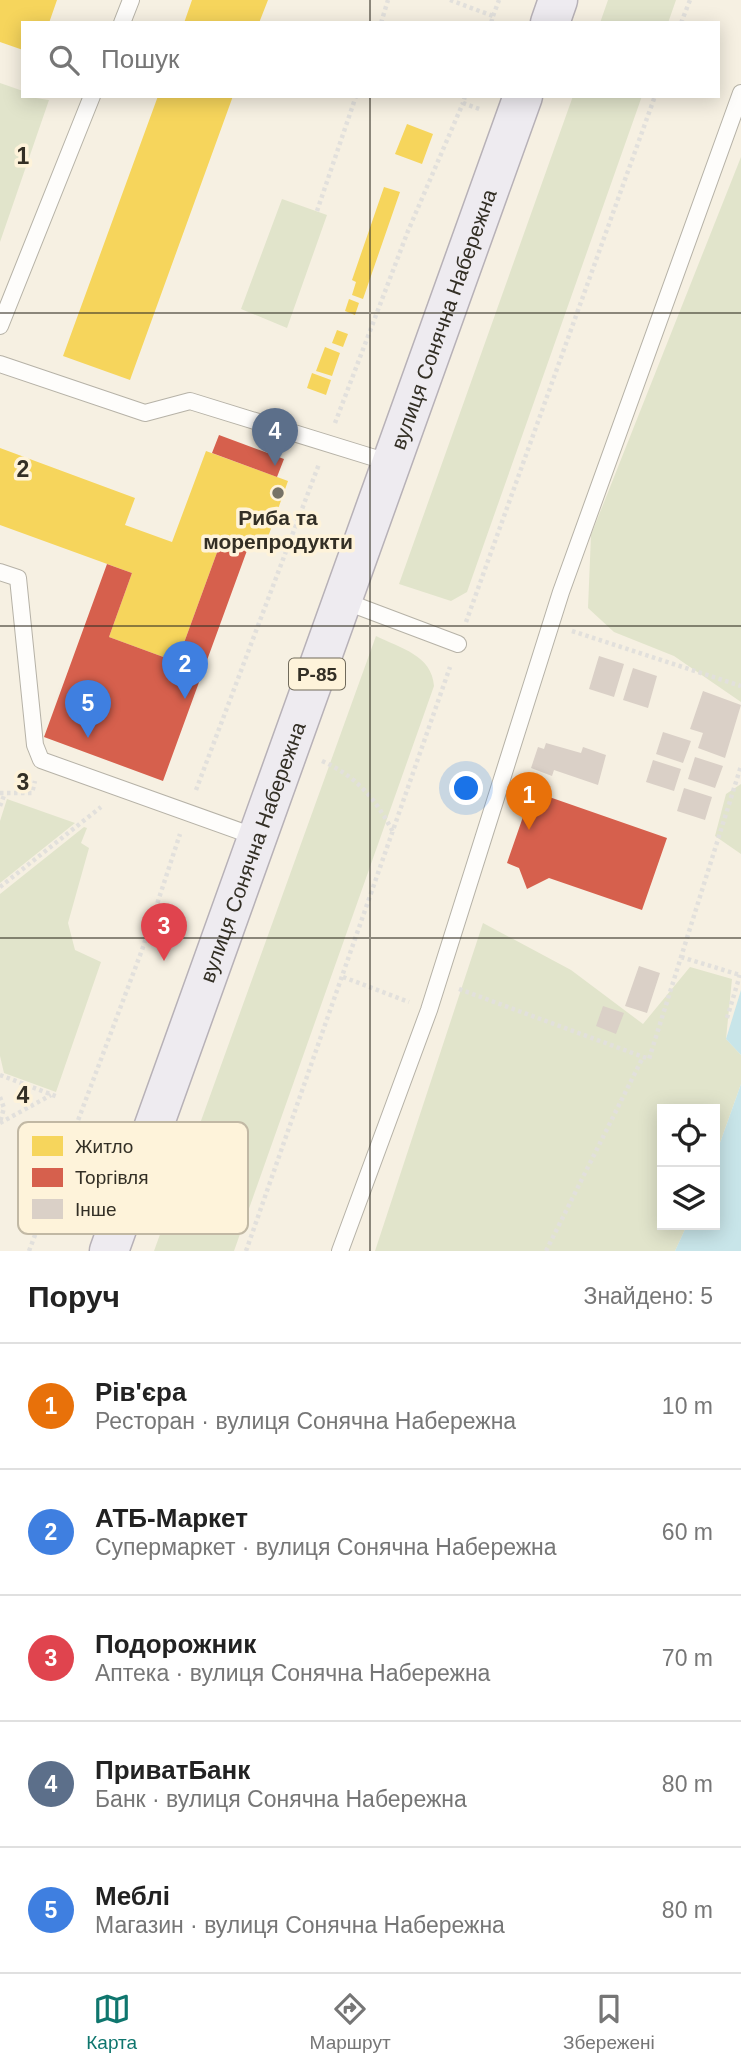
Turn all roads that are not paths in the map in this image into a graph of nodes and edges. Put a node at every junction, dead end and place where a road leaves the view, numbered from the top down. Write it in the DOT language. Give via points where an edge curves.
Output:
graph roads {
  1 [pos="131,0"];
  2 [pos="558,0"];
  3 [pos="123,21"];
  4 [pos="551,21"];
  5 [pos="741,93"];
  6 [pos="91,98"];
  7 [pos="522,98"];
  8 [pos="0,326"];
  9 [pos="0,364"];
  10 [pos="393,464"];
  11 [pos="0,572"];
  12 [pos="344,601"];
  13 [pos="458,644"];
  14 [pos="259,838"];
  15 [pos="155,1122"];
  16 [pos="114,1234"];
  17 [pos="108,1251"];
  18 [pos="340,1251"];
  1 -- 3 [label="lane"];
  2 -- 4 [label="main road"];
  5 -- 18 [label="lane" via="551,625 429,1010"];
  6 -- 8 [label="lane"];
  7 -- 10 [label="main road, вулиця Сонячна Набережна / Р-85"];
  9 -- 10 [label="lane" via="145,413 190,401"];
  10 -- 12 [label="main road, вулиця Сонячна Набережна / Р-85"];
  11 -- 14 [label="lane" via="18,578 41,760"];
  12 -- 13 [label="lane"];
  12 -- 14 [label="main road, вулиця Сонячна Набережна / Р-85"];
  14 -- 15 [label="main road, вулиця Сонячна Набережна / Р-85"];
  16 -- 17 [label="main road, вулиця Сонячна Набережна / Р-85"];
}
